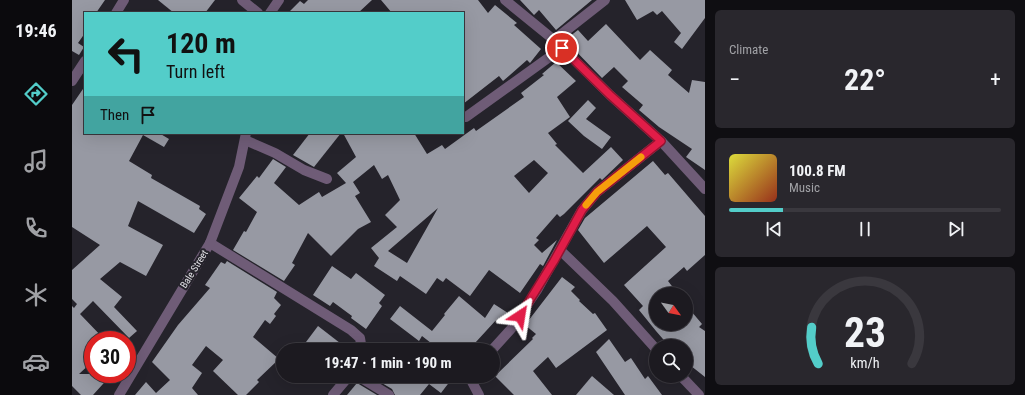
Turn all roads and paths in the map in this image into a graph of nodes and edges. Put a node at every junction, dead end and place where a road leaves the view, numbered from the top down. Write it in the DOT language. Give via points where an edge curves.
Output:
graph roads {
  1 [pos="124,0"];
  2 [pos="242,0"];
  3 [pos="279,0"];
  4 [pos="505,0"];
  5 [pos="605,0"];
  6 [pos="117,12"];
  7 [pos="257,12"];
  8 [pos="271,12"];
  9 [pos="554,40"];
  10 [pos="562,48"];
  11 [pos="84,63"];
  12 [pos="72,81"];
  13 [pos="466,117"];
  14 [pos="246,137"];
  15 [pos="661,141"];
  16 [pos="327,179"];
  17 [pos="705,189"];
  18 [pos="210,243"];
  19 [pos="560,250"];
  20 [pos="649,341"];
  21 [pos="361,343"];
  22 [pos="498,343"];
  23 [pos="343,383"];
  24 [pos="369,383"];
  25 [pos="473,383"];
  26 [pos="688,383"];
  27 [pos="119,395"];
  28 [pos="333,395"];
  29 [pos="389,395"];
  30 [pos="479,395"];
  31 [pos="699,395"];
  1 -- 6 [label="street"];
  2 -- 7 [label="street"];
  3 -- 8 [label="street"];
  4 -- 9 [label="street"];
  5 -- 9 [label="street"];
  9 -- 10 [label="street"];
  10 -- 13 [label="street"];
  10 -- 15 [label="street"];
  11 -- 12 [label="street"];
  14 -- 16 [label="street" via="304,170"];
  14 -- 18 [label="street, Bale Street" via="239,167"];
  15 -- 17 [label="street"];
  15 -- 19 [label="street" via="597,192 582,210"];
  18 -- 21 [label="street" via="351,330 360,338"];
  18 -- 27 [label="street, Bale Street"];
  19 -- 20 [label="street"];
  19 -- 22 [label="street" via="537,290"];
  23 -- 28 [label="street"];
  24 -- 29 [label="street"];
  25 -- 30 [label="street"];
  26 -- 31 [label="street"];
}
